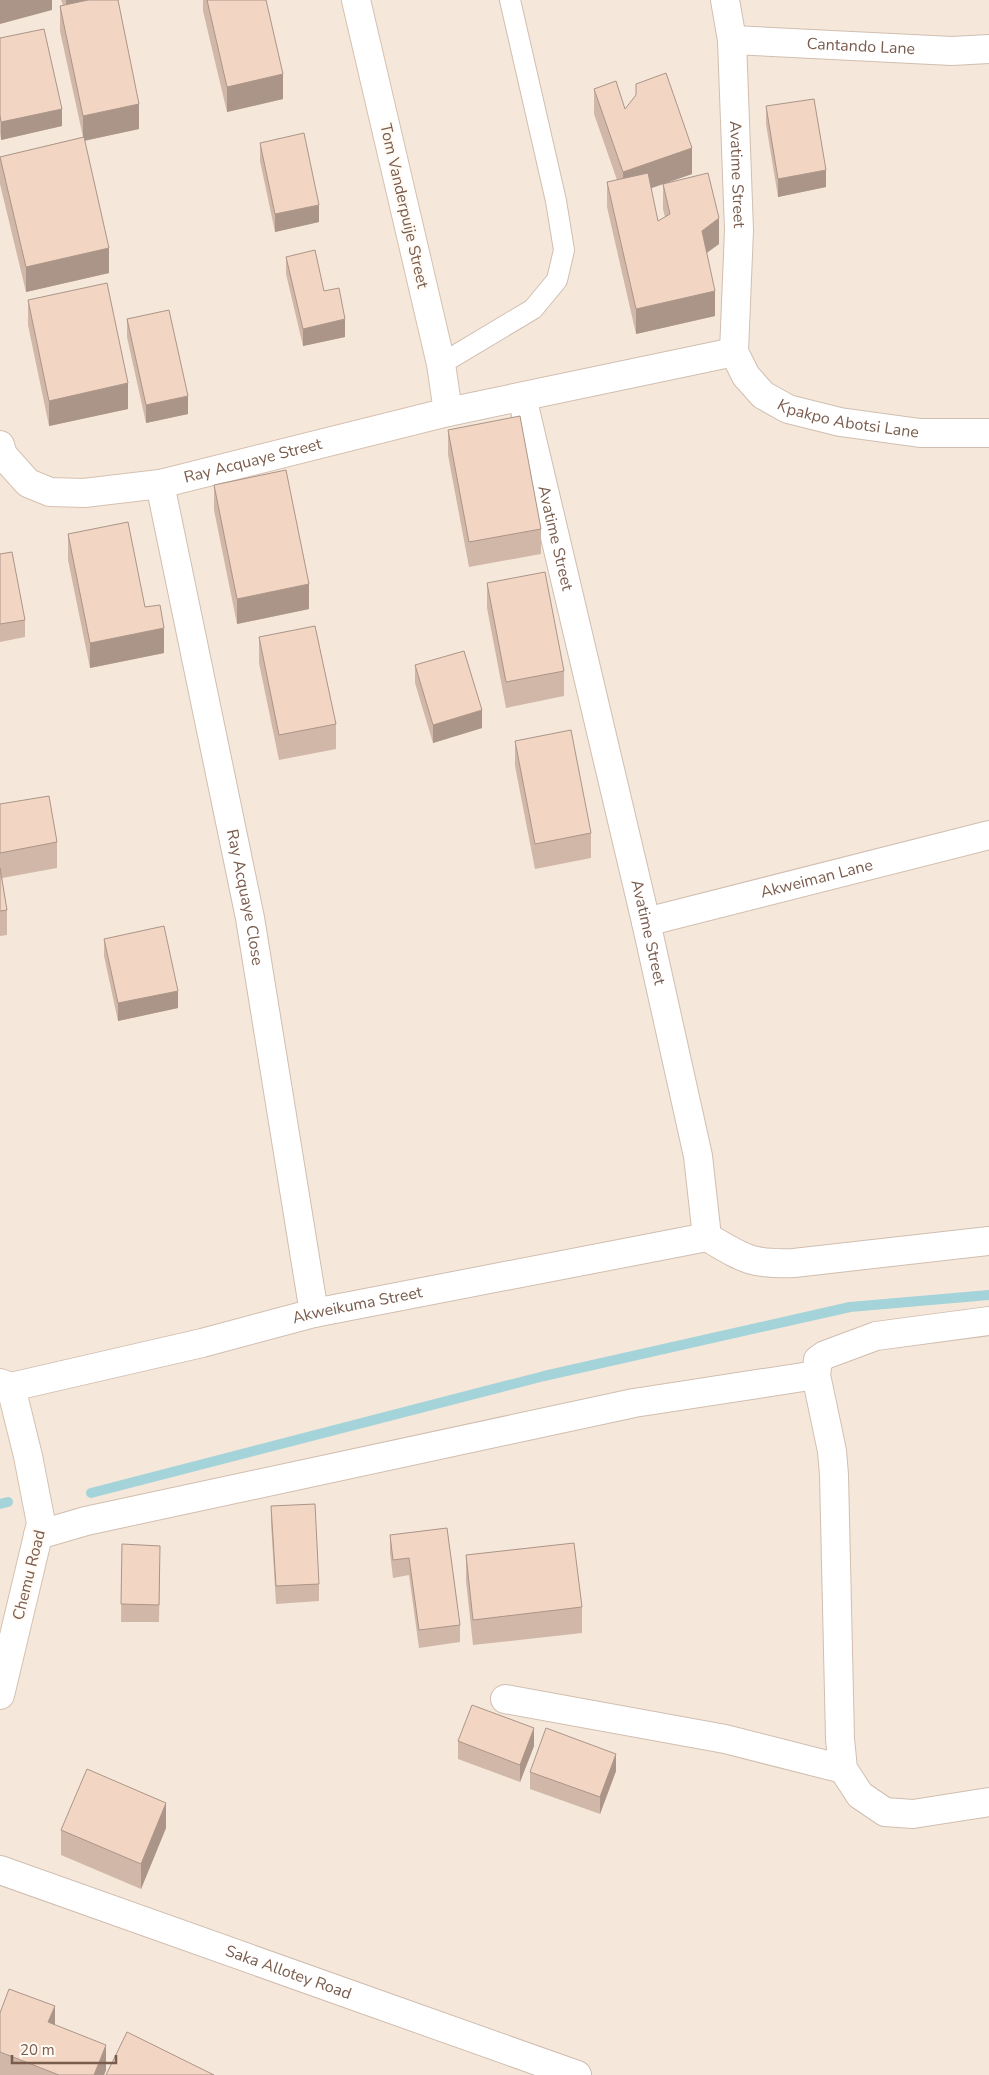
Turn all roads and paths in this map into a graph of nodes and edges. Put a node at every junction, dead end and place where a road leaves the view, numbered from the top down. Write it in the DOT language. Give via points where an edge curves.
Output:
graph roads {
  1 [pos="356,0"];
  2 [pos="510,0"];
  3 [pos="725,0"];
  4 [pos="732,40"];
  5 [pos="989,49"];
  6 [pos="734,352"];
  7 [pos="440,364"];
  8 [pos="522,397"];
  9 [pos="448,412"];
  10 [pos="989,432"];
  11 [pos="0,445"];
  12 [pos="160,484"];
  13 [pos="989,835"];
  14 [pos="646,922"];
  15 [pos="707,1237"];
  16 [pos="989,1241"];
  17 [pos="314,1313"];
  18 [pos="989,1321"];
  19 [pos="816,1375"];
  20 [pos="6,1385"];
  21 [pos="40,1529"];
  22 [pos="0,1695"];
  23 [pos="505,1699"];
  24 [pos="844,1769"];
  25 [pos="989,1802"];
  26 [pos="0,1870"];
  27 [pos="576,2075"];
  1 -- 7 [label="street, Tom Vanderpuije Street"];
  2 -- 7 [label="lane" via="556,201 564,250 557,280 533,309"];
  3 -- 4 [label="street, Avatime Street"];
  4 -- 5 [label="street, Cantando Lane" via="952,51"];
  4 -- 6 [label="street, Avatime Street" via="739,230"];
  6 -- 8 [label="street"];
  6 -- 10 [label="street, Kpakpo Abotsi Lane" via="746,376 763,395 788,409 840,422 920,433"];
  7 -- 9 [label="street, Tom Vanderpuije Street"];
  8 -- 9 [label="street, Ray Acquaye Street"];
  8 -- 14 [label="street, Avatime Street"];
  9 -- 12 [label="street, Ray Acquaye Street"];
  11 -- 12 [label="street, Ray Acquaye Street" via="3,455 28,484 50,492 84,493"];
  12 -- 17 [label="street, Ray Acquaye Close" via="250,918"];
  13 -- 14 [label="street, Akweiman Lane"];
  14 -- 15 [label="street, Avatime Street" via="698,1156"];
  15 -- 16 [label="street" via="745,1259 767,1264"];
  15 -- 17 [label="street, Akweikuma Street"];
  17 -- 20 [label="street, Akweikuma Street" via="202,1343"];
  18 -- 19 [label="street" via="876,1336 825,1355 818,1360"];
  19 -- 21 [label="street" via="634,1403"];
  19 -- 24 [label="street" via="834,1475 840,1739"];
  20 -- 21 [label="street, Chemu Road" via="28,1456"];
  21 -- 22 [label="street, Chemu Road"];
  23 -- 24 [label="street" via="725,1739"];
  24 -- 25 [label="street" via="860,1795 885,1812 913,1814"];
  26 -- 27 [label="street, Saka Allotey Road"];
}
